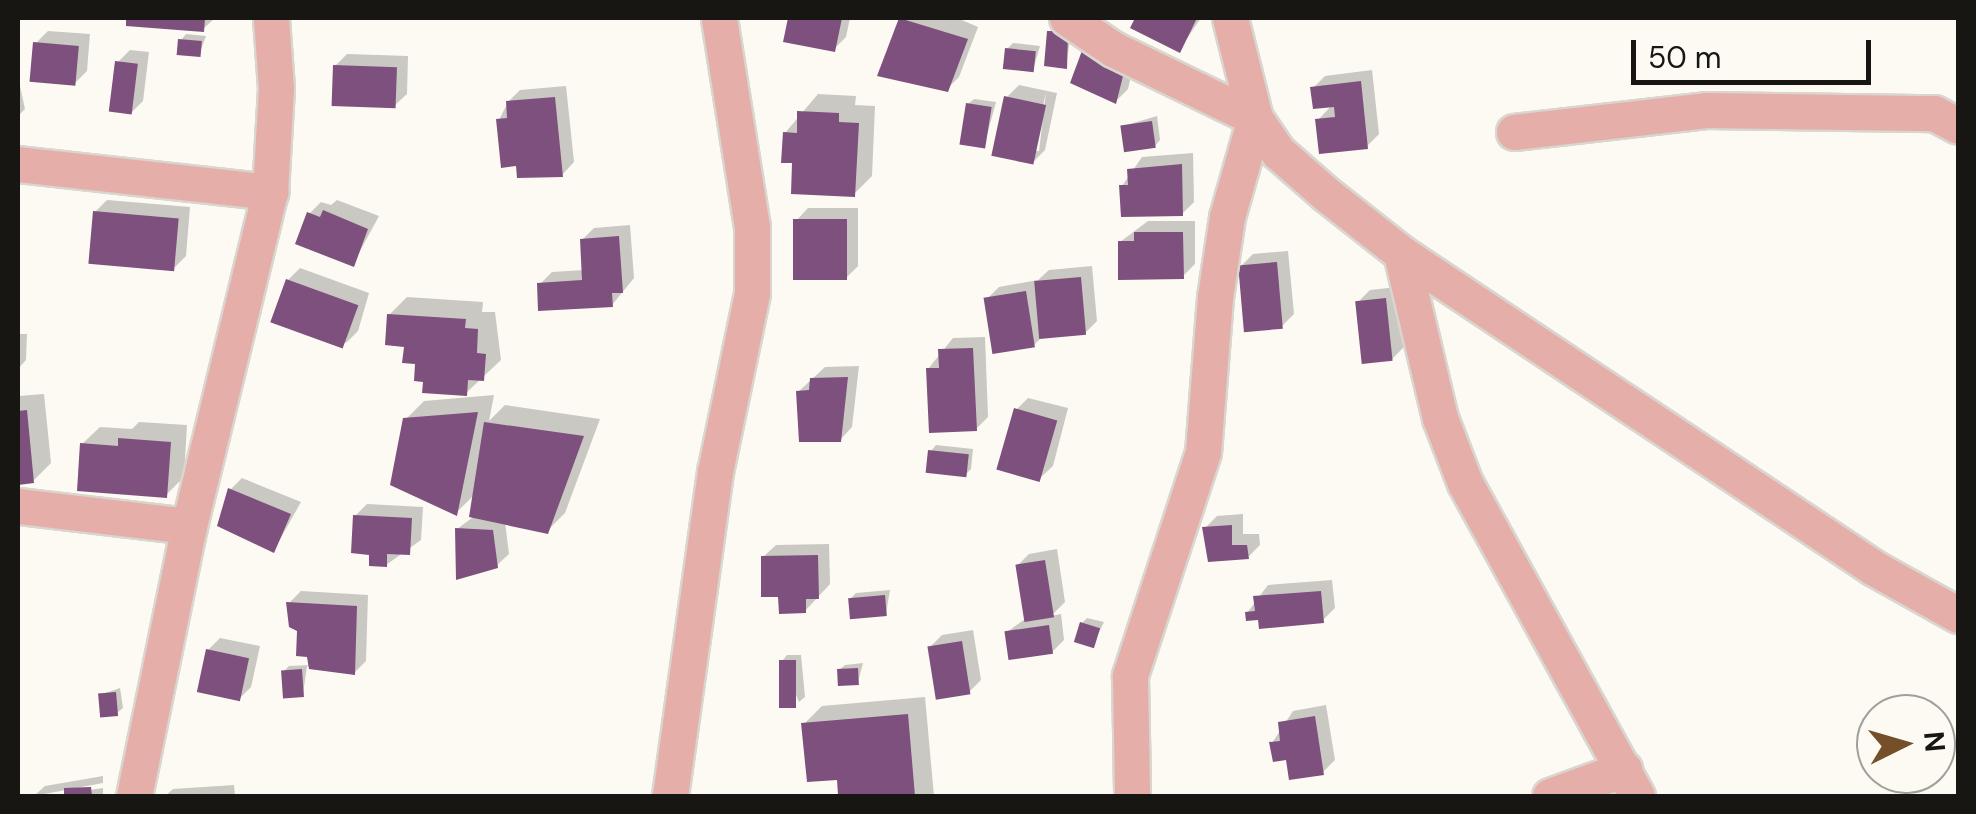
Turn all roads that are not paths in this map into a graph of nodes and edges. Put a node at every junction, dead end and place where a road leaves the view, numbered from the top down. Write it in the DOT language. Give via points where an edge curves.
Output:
graph roads {
  1 [pos="270,18"];
  2 [pos="719,18"];
  3 [pos="1067,18"];
  4 [pos="1230,18"];
  5 [pos="1254,118"];
  6 [pos="1958,126"];
  7 [pos="1514,132"];
  8 [pos="18,164"];
  9 [pos="270,192"];
  10 [pos="1400,253"];
  11 [pos="18,506"];
  12 [pos="188,526"];
  13 [pos="1958,615"];
  14 [pos="1630,783"];
  15 [pos="134,796"];
  16 [pos="670,796"];
  17 [pos="1132,796"];
  18 [pos="1550,796"];
  1 -- 9 [label="street" via="276,88"];
  2 -- 16 [label="street" via="752,228 752,293 715,472"];
  3 -- 5 [label="street" via="1113,49"];
  4 -- 5 [label="street"];
  5 -- 10 [label="street" via="1278,152"];
  5 -- 17 [label="street" via="1214,297 1203,452 1130,676"];
  6 -- 7 [label="street" via="1934,113 1706,110"];
  8 -- 9 [label="street"];
  9 -- 12 [label="street"];
  10 -- 13 [label="street" via="1874,568"];
  10 -- 14 [label="street" via="1440,418 1465,483"];
  11 -- 12 [label="street"];
  12 -- 15 [label="street"];
  14 -- 18 [label="street"];
}
